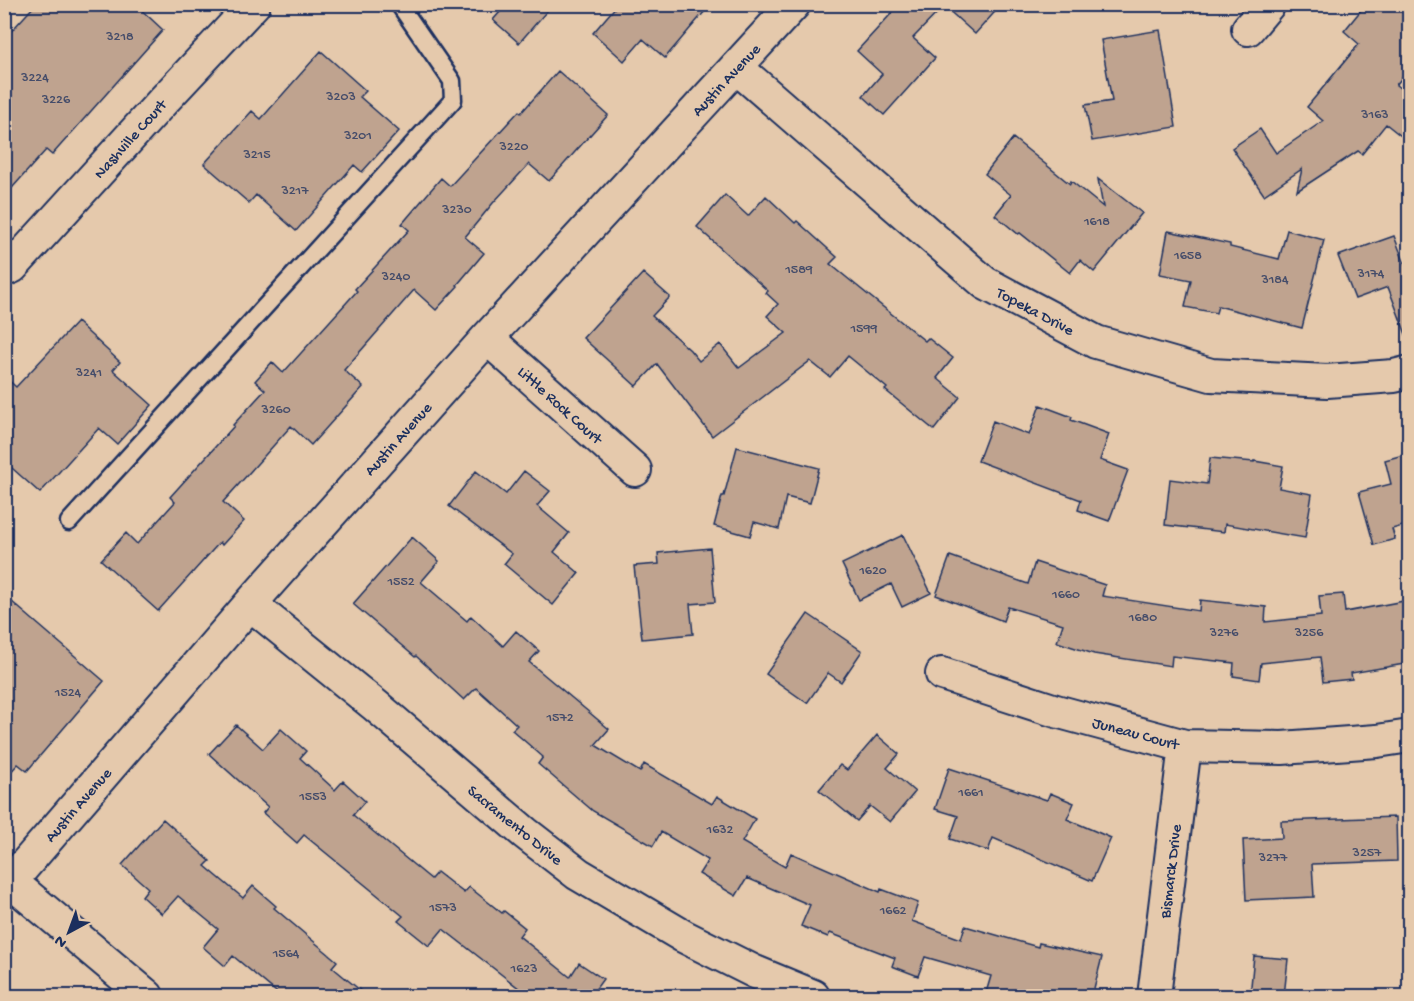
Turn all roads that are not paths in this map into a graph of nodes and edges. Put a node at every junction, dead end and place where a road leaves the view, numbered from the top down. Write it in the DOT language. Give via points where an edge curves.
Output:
graph roads {
  1 [pos="254,4"];
  2 [pos="399,4"];
  3 [pos="794,4"];
  4 [pos="1269,4"];
  5 [pos="1248,29"];
  6 [pos="736,67"];
  7 [pos="4,270"];
  8 [pos="487,338"];
  9 [pos="1410,372"];
  10 [pos="635,470"];
  11 [pos="69,522"];
  12 [pos="250,604"];
  13 [pos="942,674"];
  14 [pos="1410,736"];
  15 [pos="1185,746"];
  16 [pos="8,878"];
  17 [pos="147,996"];
  18 [pos="813,996"];
  19 [pos="1154,996"];
  1 -- 7 [label="street, Nashville Court" via="12,267"];
  2 -- 11 [label="lane" via="452,81 453,100"];
  3 -- 6 [label="street, Austin Avenue"];
  4 -- 5 [label="street"];
  6 -- 8 [label="street, Austin Avenue"];
  6 -- 9 [label="street, Topeka Drive" via="985,283 1096,342 1211,375 1327,381"];
  8 -- 10 [label="street, Little Rock Court"];
  8 -- 12 [label="street, Austin Avenue"];
  12 -- 16 [label="street, Austin Avenue"];
  12 -- 18 [label="street, Sacramento Drive" via="578,874 683,936"];
  13 -- 15 [label="street, Juneau Court" via="1056,711"];
  14 -- 15 [label="street, Juneau Court" via="1282,748"];
  15 -- 19 [label="street, Bismarck Drive"];
  16 -- 17 [label="street"];
}
